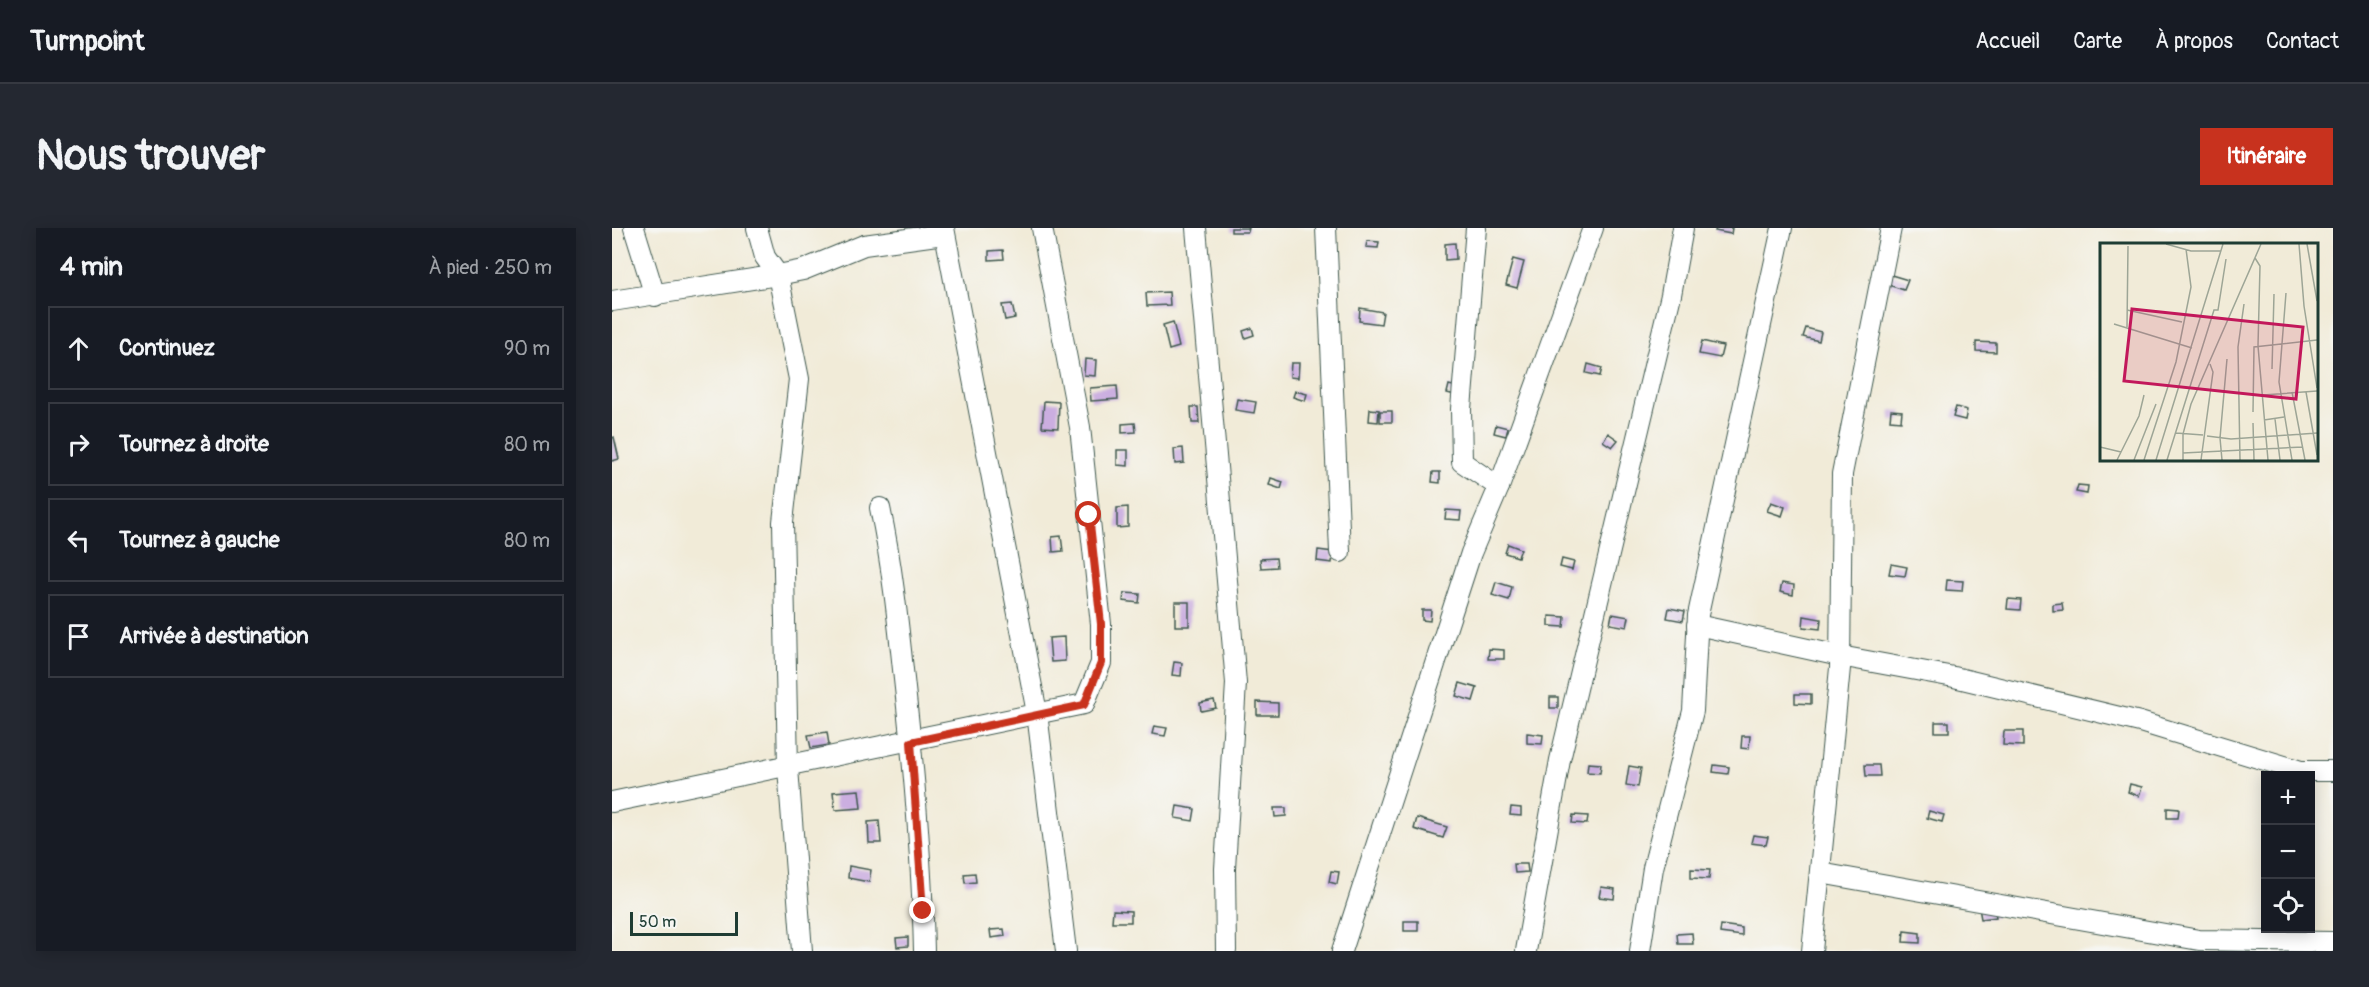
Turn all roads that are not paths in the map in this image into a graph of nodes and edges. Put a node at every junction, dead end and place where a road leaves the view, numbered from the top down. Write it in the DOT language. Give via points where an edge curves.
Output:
graph roads {
  1 [pos="634,228"];
  2 [pos="757,228"];
  3 [pos="1042,228"];
  4 [pos="1196,228"];
  5 [pos="1326,228"];
  6 [pos="1476,228"];
  7 [pos="1593,228"];
  8 [pos="1683,228"];
  9 [pos="1782,228"];
  10 [pos="1891,228"];
  11 [pos="944,231"];
  12 [pos="778,275"];
  13 [pos="655,296"];
  14 [pos="612,301"];
  15 [pos="1499,487"];
  16 [pos="880,508"];
  17 [pos="1340,552"];
  18 [pos="1697,625"];
  19 [pos="1840,657"];
  20 [pos="1037,713"];
  21 [pos="911,742"];
  22 [pos="788,768"];
  23 [pos="2333,771"];
  24 [pos="612,802"];
  25 [pos="1820,873"];
  26 [pos="2333,942"];
  27 [pos="802,951"];
  28 [pos="924,951"];
  29 [pos="1066,951"];
  30 [pos="1226,951"];
  31 [pos="1342,951"];
  32 [pos="1526,951"];
  33 [pos="1640,951"];
  34 [pos="1812,951"];
  1 -- 13 [label="street"];
  2 -- 12 [label="street" via="765,257"];
  3 -- 20 [label="street" via="1080,427 1101,624 1101,663 1084,705"];
  4 -- 30 [label="street" via="1236,683 1225,869"];
  5 -- 17 [label="street"];
  6 -- 15 [label="street" via="1461,409 1462,462"];
  7 -- 15 [label="street"];
  8 -- 32 [label="street" via="1668,307 1560,760"];
  9 -- 18 [label="street"];
  10 -- 19 [label="street" via="1842,474"];
  11 -- 12 [label="street" via="864,245 803,270"];
  11 -- 20 [label="street"];
  12 -- 13 [label="street"];
  12 -- 22 [label="street" via="799,379 783,522"];
  13 -- 14 [label="street"];
  15 -- 31 [label="street" via="1471,554"];
  16 -- 21 [label="street" via="891,558"];
  18 -- 19 [label="street"];
  18 -- 33 [label="street" via="1694,711 1653,868"];
  19 -- 23 [label="street" via="1954,677 2140,722 2301,771"];
  19 -- 25 [label="street"];
  20 -- 21 [label="street"];
  20 -- 29 [label="street"];
  21 -- 22 [label="street"];
  21 -- 28 [label="street"];
  22 -- 24 [label="street"];
  22 -- 27 [label="street"];
  25 -- 26 [label="street" via="2199,940"];
  25 -- 34 [label="street"];
}
